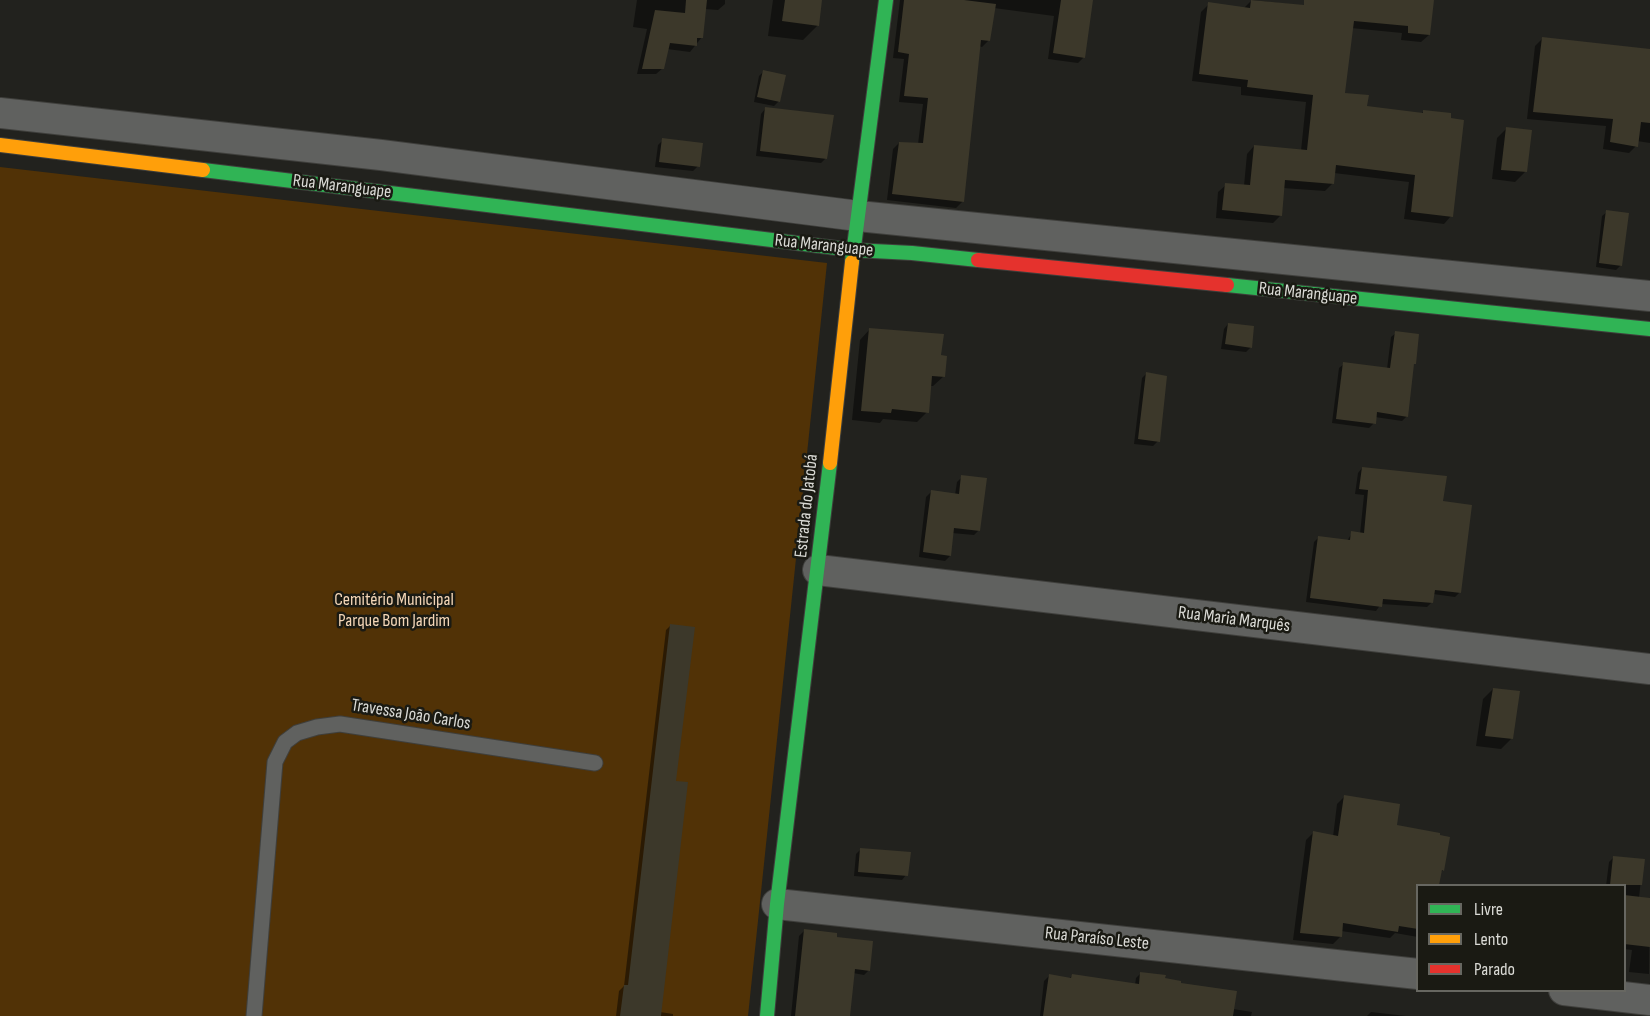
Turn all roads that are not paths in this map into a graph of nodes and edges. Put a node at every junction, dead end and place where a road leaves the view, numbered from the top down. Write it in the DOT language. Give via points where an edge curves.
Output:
graph roads {
  1 [pos="886,0"];
  2 [pos="0,113"];
  3 [pos="0,145"];
  4 [pos="858,216"];
  5 [pos="853,250"];
  6 [pos="1650,296"];
  7 [pos="1650,329"];
  8 [pos="818,570"];
  9 [pos="1650,669"];
  10 [pos="595,763"];
  11 [pos="777,904"];
  12 [pos="1416,974"];
  13 [pos="1581,992"];
  14 [pos="1650,1000"];
  15 [pos="254,1016"];
  16 [pos="767,1016"];
  1 -- 4 [label="street, Estrada do Jatobá"];
  2 -- 4 [label="street, Rua Maranguape" via="381,154"];
  3 -- 5 [label="street, Rua Maranguape"];
  4 -- 5 [label="street, Estrada do Jatobá"];
  4 -- 6 [label="street, Rua Maranguape"];
  5 -- 7 [label="street, Rua Maranguape"];
  5 -- 8 [label="street, Estrada do Jatobá"];
  8 -- 9 [label="street, Rua Maria Marquês"];
  8 -- 11 [label="street, Estrada do Jatobá"];
  10 -- 15 [label="lane, Travessa João Carlos" via="340,724 297,733 285,742 275,762"];
  11 -- 12 [label="street, Rua Paraíso Leste"];
  11 -- 16 [label="street, Estrada do Jatobá"];
  13 -- 14 [label="street"];
}
